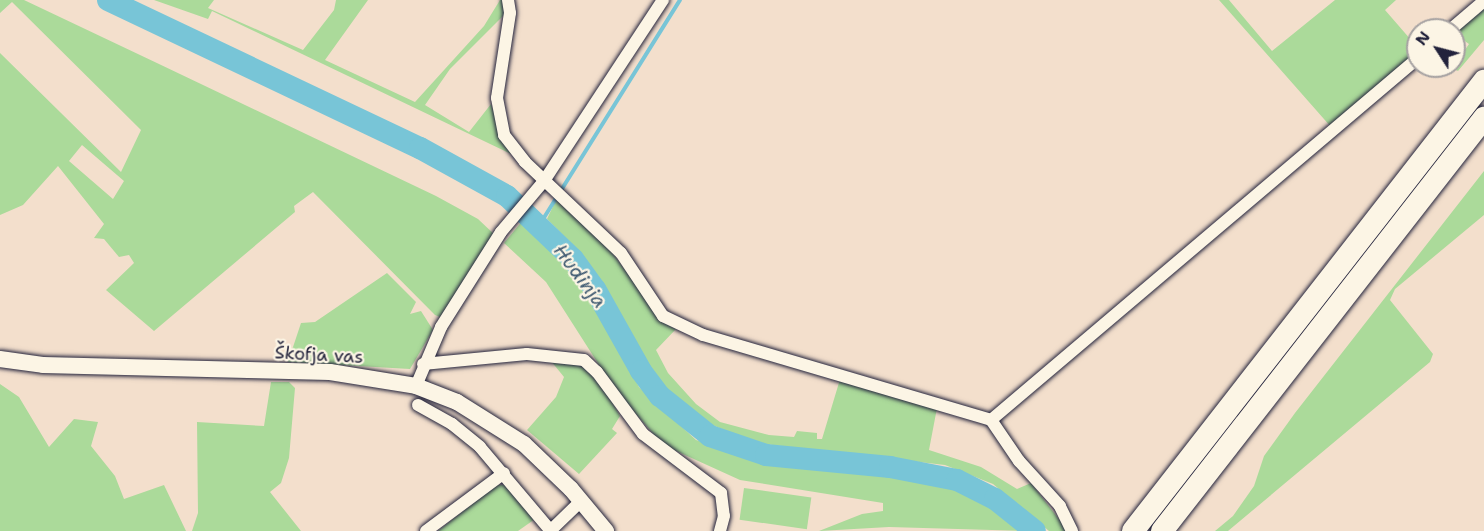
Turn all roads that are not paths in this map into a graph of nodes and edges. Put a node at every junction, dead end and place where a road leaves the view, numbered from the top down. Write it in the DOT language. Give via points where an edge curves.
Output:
graph roads {
  1 [pos="508,0"];
  2 [pos="663,0"];
  3 [pos="1484,1"];
  4 [pos="1464,18"];
  5 [pos="1406,68"];
  6 [pos="1484,81"];
  7 [pos="1484,117"];
  8 [pos="547,184"];
  9 [pos="0,359"];
  10 [pos="423,364"];
  11 [pos="43,365"];
  12 [pos="0,371"];
  13 [pos="416,386"];
  14 [pos="418,405"];
  15 [pos="992,420"];
  16 [pos="504,473"];
  17 [pos="586,507"];
  18 [pos="426,531"];
  19 [pos="550,531"];
  20 [pos="604,531"];
  21 [pos="720,531"];
  22 [pos="1072,531"];
  23 [pos="1133,531"];
  24 [pos="1162,531"];
  1 -- 8 [label="street" via="510,13 498,72 499,119 515,152"];
  2 -- 8 [label="street"];
  3 -- 4 [label="street"];
  5 -- 15 [label="street"];
  6 -- 23 [label="highway"];
  7 -- 24 [label="highway"];
  8 -- 10 [label="street" via="535,192 501,232 441,327"];
  8 -- 15 [label="street" via="621,254 663,316 674,324"];
  9 -- 11 [label="main road, Škofja vas"];
  10 -- 13 [label="street"];
  10 -- 21 [label="street" via="528,354 584,360 643,434 721,493 724,516"];
  11 -- 12 [label="main road"];
  11 -- 13 [label="main road, Škofja vas" via="330,372"];
  13 -- 17 [label="main road, Škofja vas" via="457,402 524,444"];
  14 -- 16 [label="street" via="452,424"];
  15 -- 22 [label="street" via="1019,461 1060,506"];
  16 -- 18 [label="street"];
  16 -- 19 [label="street"];
  17 -- 19 [label="street"];
  17 -- 20 [label="main road, Škofja vas"];
}
